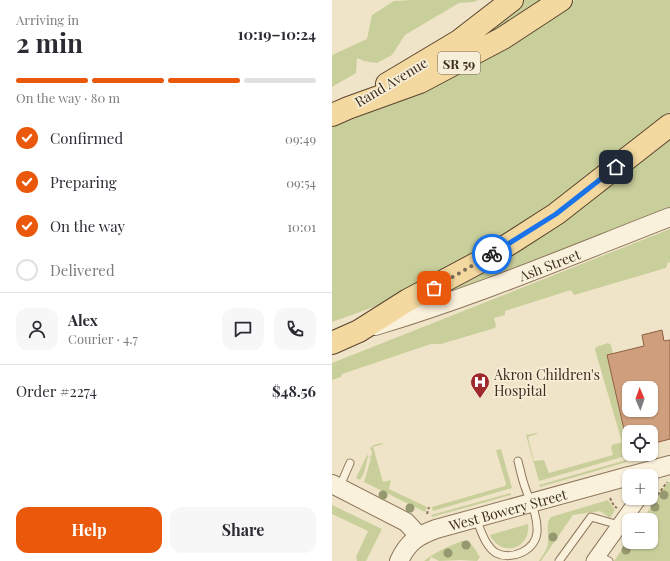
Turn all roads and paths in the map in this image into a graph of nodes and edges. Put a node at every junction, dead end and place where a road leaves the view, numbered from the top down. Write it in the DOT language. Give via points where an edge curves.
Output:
graph roads {
  1 [pos="512,0"];
  2 [pos="561,0"];
  3 [pos="340,111"];
  4 [pos="670,125"];
  5 [pos="670,217"];
  6 [pos="359,331"];
  7 [pos="332,343"];
  8 [pos="518,461"];
  9 [pos="350,463"];
  10 [pos="622,478"];
  11 [pos="336,486"];
  12 [pos="610,498"];
  13 [pos="531,503"];
  14 [pos="641,505"];
  15 [pos="429,507"];
  16 [pos="619,509"];
  17 [pos="427,514"];
  18 [pos="475,519"];
  19 [pos="619,525"];
  20 [pos="419,536"];
  21 [pos="600,559"];
  22 [pos="399,561"];
  23 [pos="559,561"];
  1 -- 3 [label="main road, Rand Avenue / SR 59" via="459,41"];
  2 -- 3 [label="main road, SR 59" via="503,38 420,82"];
  4 -- 6 [label="main road" via="556,214 485,259 408,300"];
  5 -- 6 [label="street, Ash Street" via="472,295"];
  6 -- 7 [label="main road"];
  8 -- 13 [label="lane"];
  9 -- 11 [label="lane"];
  10 -- 13 [label="street, West Bowery Street"];
  11 -- 20 [label="street" via="406,522"];
  12 -- 16 [label="path"];
  13 -- 18 [label="street, West Bowery Street"];
  13 -- 18 [label="lane" via="537,533 535,542 522,554 500,556 494,552"];
  14 -- 19 [label="street"];
  15 -- 17 [label="path"];
  18 -- 20 [label="street, West Bowery Street"];
  19 -- 21 [label="street"];
  19 -- 23 [label="lane" via="591,517"];
  20 -- 22 [label="street" via="410,544"];
}
